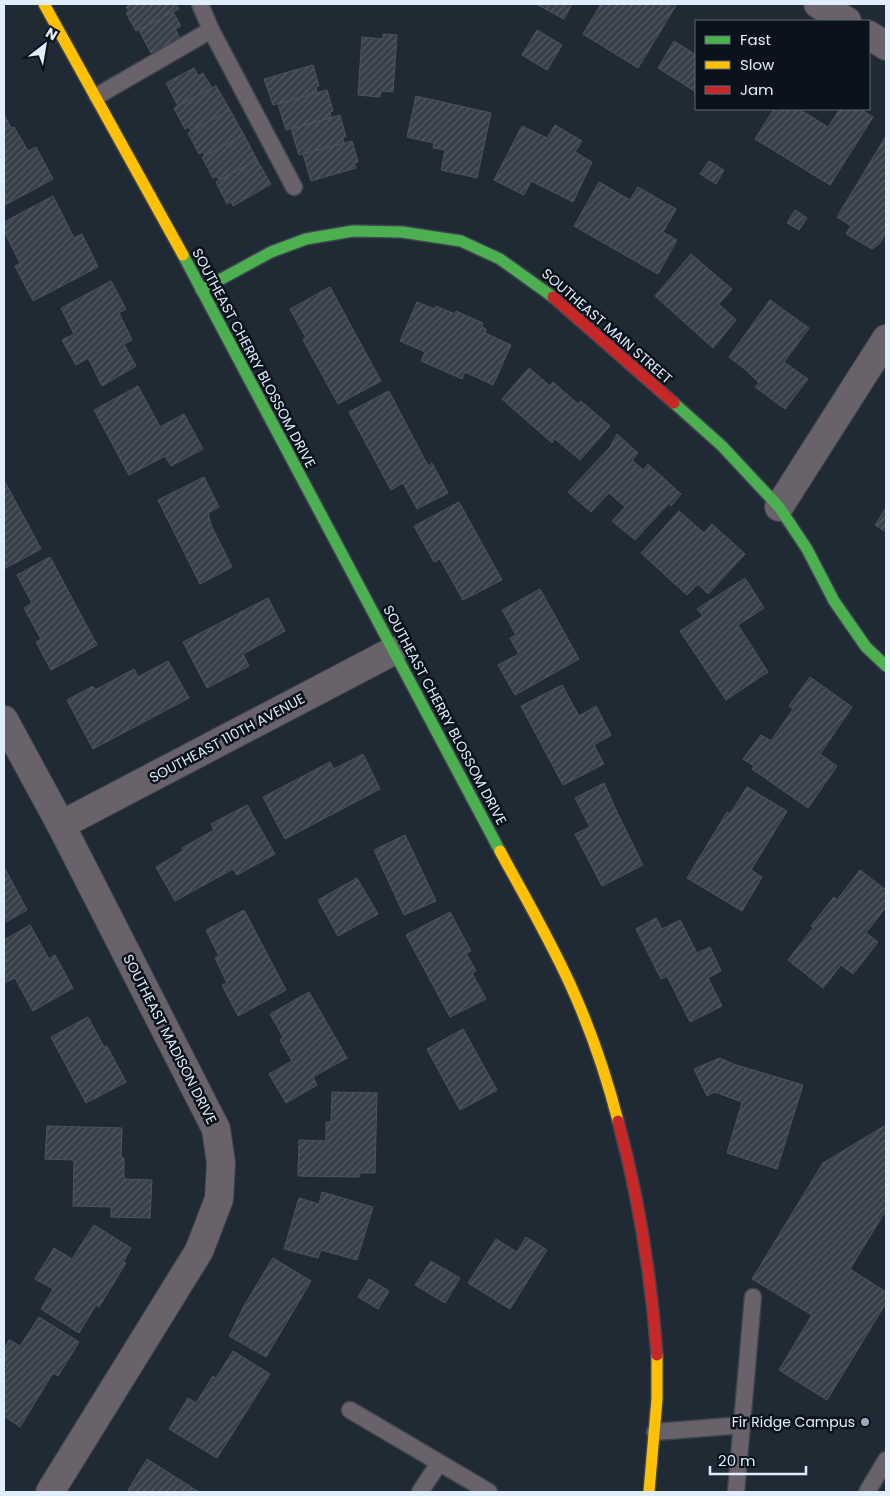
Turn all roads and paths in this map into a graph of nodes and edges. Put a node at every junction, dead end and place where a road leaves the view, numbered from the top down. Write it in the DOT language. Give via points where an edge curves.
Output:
graph roads {
  1 [pos="44,4"];
  2 [pos="200,4"];
  3 [pos="818,4"];
  4 [pos="844,20"];
  5 [pos="211,30"];
  6 [pos="870,36"];
  7 [pos="886,46"];
  8 [pos="97,96"];
  9 [pos="294,187"];
  10 [pos="201,290"];
  11 [pos="886,339"];
  12 [pos="780,507"];
  13 [pos="393,651"];
  14 [pos="886,666"];
  15 [pos="4,720"];
  16 [pos="61,824"];
  17 [pos="753,1297"];
  18 [pos="350,1410"];
  19 [pos="743,1425"];
  20 [pos="655,1432"];
  21 [pos="886,1460"];
  22 [pos="439,1463"];
  23 [pos="50,1492"];
  24 [pos="420,1492"];
  25 [pos="489,1492"];
  26 [pos="649,1492"];
  27 [pos="736,1492"];
  28 [pos="867,1492"];
  1 -- 8 [label="main road, SOUTHEAST CHERRY BLOSSOM DRIVE"];
  2 -- 5 [label="lane"];
  3 -- 4 [label="street"];
  5 -- 8 [label="lane"];
  5 -- 9 [label="lane"];
  6 -- 7 [label="street"];
  8 -- 10 [label="main road, SOUTHEAST CHERRY BLOSSOM DRIVE"];
  10 -- 12 [label="main road, SOUTHEAST MAIN STREET" via="271,252 306,239 353,231 402,232 461,242 500,259 556,299 722,446"];
  10 -- 13 [label="main road, SOUTHEAST CHERRY BLOSSOM DRIVE"];
  11 -- 12 [label="street"];
  12 -- 14 [label="main road, SOUTHEAST MAIN STREET" via="808,549 834,601 866,647"];
  13 -- 16 [label="street, SOUTHEAST 110TH AVENUE"];
  13 -- 20 [label="main road, SOUTHEAST CHERRY BLOSSOM DRIVE" via="553,950 604,1071 625,1145 644,1243 658,1386"];
  15 -- 16 [label="street, SOUTHEAST MADISON DRIVE"];
  16 -- 23 [label="street, SOUTHEAST MADISON DRIVE" via="216,1129 221,1163 219,1200 199,1251"];
  17 -- 19 [label="lane"];
  18 -- 22 [label="lane"];
  19 -- 20 [label="lane"];
  19 -- 27 [label="lane"];
  20 -- 26 [label="main road, SOUTHEAST CHERRY BLOSSOM DRIVE"];
  21 -- 28 [label="lane"];
  22 -- 24 [label="lane"];
  22 -- 25 [label="lane"];
}
